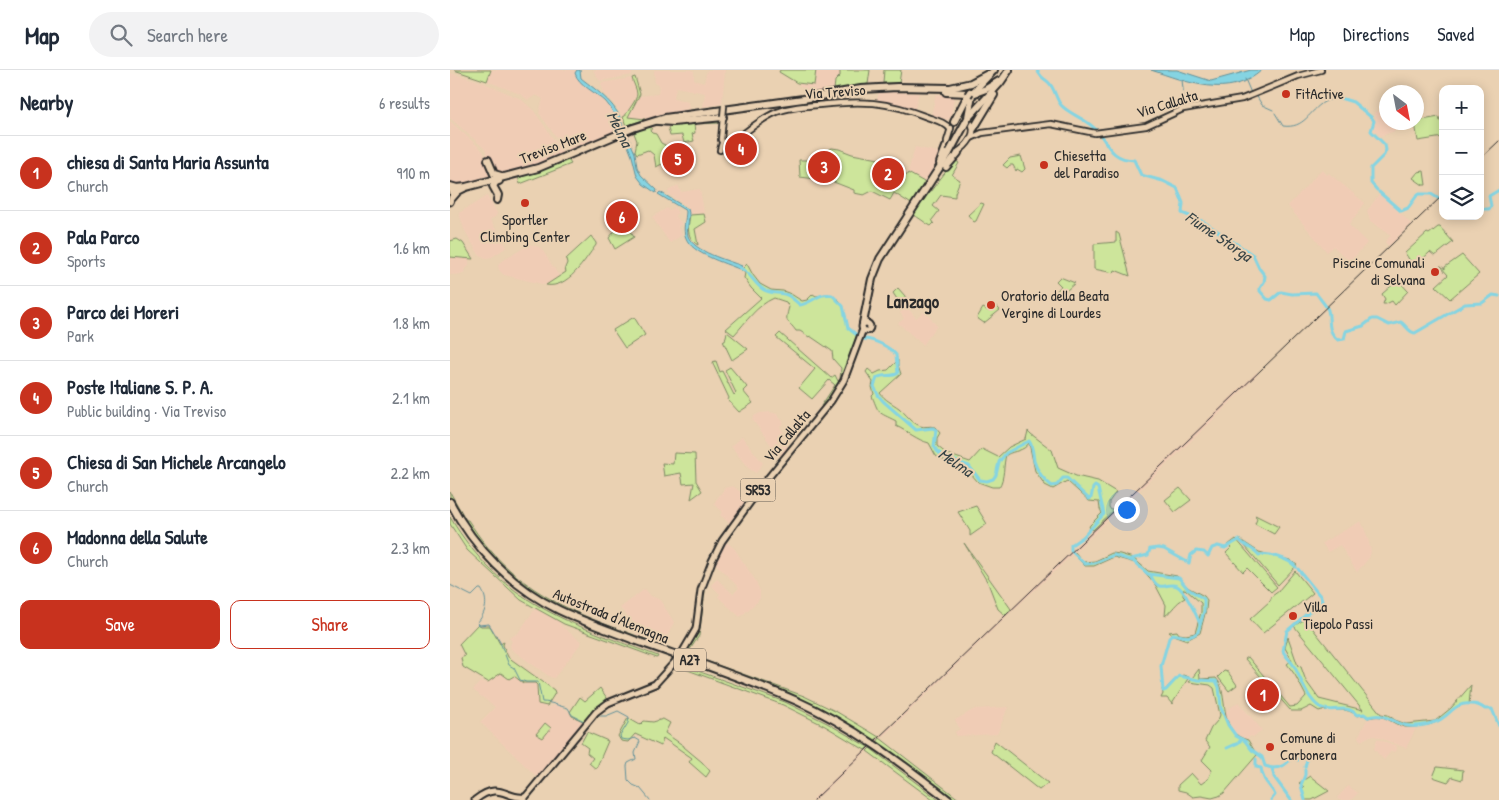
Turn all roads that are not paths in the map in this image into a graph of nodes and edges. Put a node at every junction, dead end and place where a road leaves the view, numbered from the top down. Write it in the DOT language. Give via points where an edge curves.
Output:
graph roads {
  1 [pos="1321,70"];
  2 [pos="1008,71"];
  3 [pos="989,74"];
  4 [pos="1000,83"];
  5 [pos="971,93"];
  6 [pos="773,103"];
  7 [pos="724,106"];
  8 [pos="721,120"];
  9 [pos="967,120"];
  10 [pos="652,121"];
  11 [pos="954,122"];
  12 [pos="943,123"];
  13 [pos="950,129"];
  14 [pos="974,129"];
  15 [pos="982,134"];
  16 [pos="971,138"];
  17 [pos="726,144"];
  18 [pos="720,150"];
  19 [pos="951,151"];
  20 [pos="488,160"];
  21 [pos="492,170"];
  22 [pos="524,172"];
  23 [pos="450,186"];
  24 [pos="467,187"];
  25 [pos="451,200"];
  26 [pos="497,200"];
  27 [pos="865,326"];
  28 [pos="450,502"];
  29 [pos="450,510"];
  30 [pos="509,798"];
  31 [pos="525,798"];
  32 [pos="475,800"];
  33 [pos="943,800"];
  34 [pos="949,800"];
  1 -- 15 [label="main road, Via Callalta" via="1251,96 1184,108 1146,126 1095,132 1051,124"];
  2 -- 4 [label="highway, SR53"];
  2 -- 5 [label="highway" via="992,86"];
  3 -- 5 [label="highway"];
  3 -- 6 [label="highway" via="971,84 950,88 882,87"];
  4 -- 9 [label="highway, SR53"];
  4 -- 14 [label="highway"];
  5 -- 6 [label="highway" via="881,89"];
  5 -- 9 [label="highway, SR53"];
  5 -- 11 [label="highway"];
  6 -- 10 [label="highway"];
  7 -- 8 [label="main road, bridge"];
  7 -- 10 [label="highway" via="673,114"];
  8 -- 10 [label="highway"];
  8 -- 17 [label="main road"];
  9 -- 11 [label="main road, Via Treviso" via="961,118"];
  9 -- 14 [label="main road"];
  9 -- 19 [label="highway, SR53, bridge"];
  10 -- 22 [label="highway, Treviso Mare"];
  11 -- 12 [label="main road, Via Treviso"];
  11 -- 13 [label="main road"];
  12 -- 13 [label="main road, Via Treviso"];
  12 -- 17 [label="main road, Via Treviso" via="890,105 860,101 838,103 776,112"];
  13 -- 19 [label="main road"];
  14 -- 15 [label="main road"];
  14 -- 16 [label="main road"];
  15 -- 16 [label="main road, Via Callalta"];
  16 -- 19 [label="main road"];
  17 -- 18 [label="main road"];
  19 -- 27 [label="highway, SR53" via="880,260 872,279 864,315"];
  20 -- 21 [label="highway"];
  21 -- 22 [label="highway" via="498,176"];
  21 -- 24 [label="highway" via="491,178"];
  22 -- 24 [label="highway, Treviso Mare"];
  22 -- 26 [label="highway" via="494,183"];
  23 -- 24 [label="highway, Treviso Mare"];
  23 -- 25 [label="main road"];
  24 -- 25 [label="highway, Treviso Mare" via="458,190"];
  27 -- 31 [label="main road, Via Callalta / SR53, bridge" via="844,380 831,401 722,541 701,590 696,629 682,653 657,683 608,703 587,723"];
  28 -- 34 [label="highway, Autostrada d'Alemagna / A27" via="471,536 493,562 546,603 813,708 880,747"];
  29 -- 33 [label="highway, Autostrada d'Alemagna / A27" via="468,538 494,568 547,608 808,710 866,743"];
  30 -- 31 [label="main road, SR53"];
  30 -- 32 [label="main road, SR53" via="500,792 490,792"];
}
